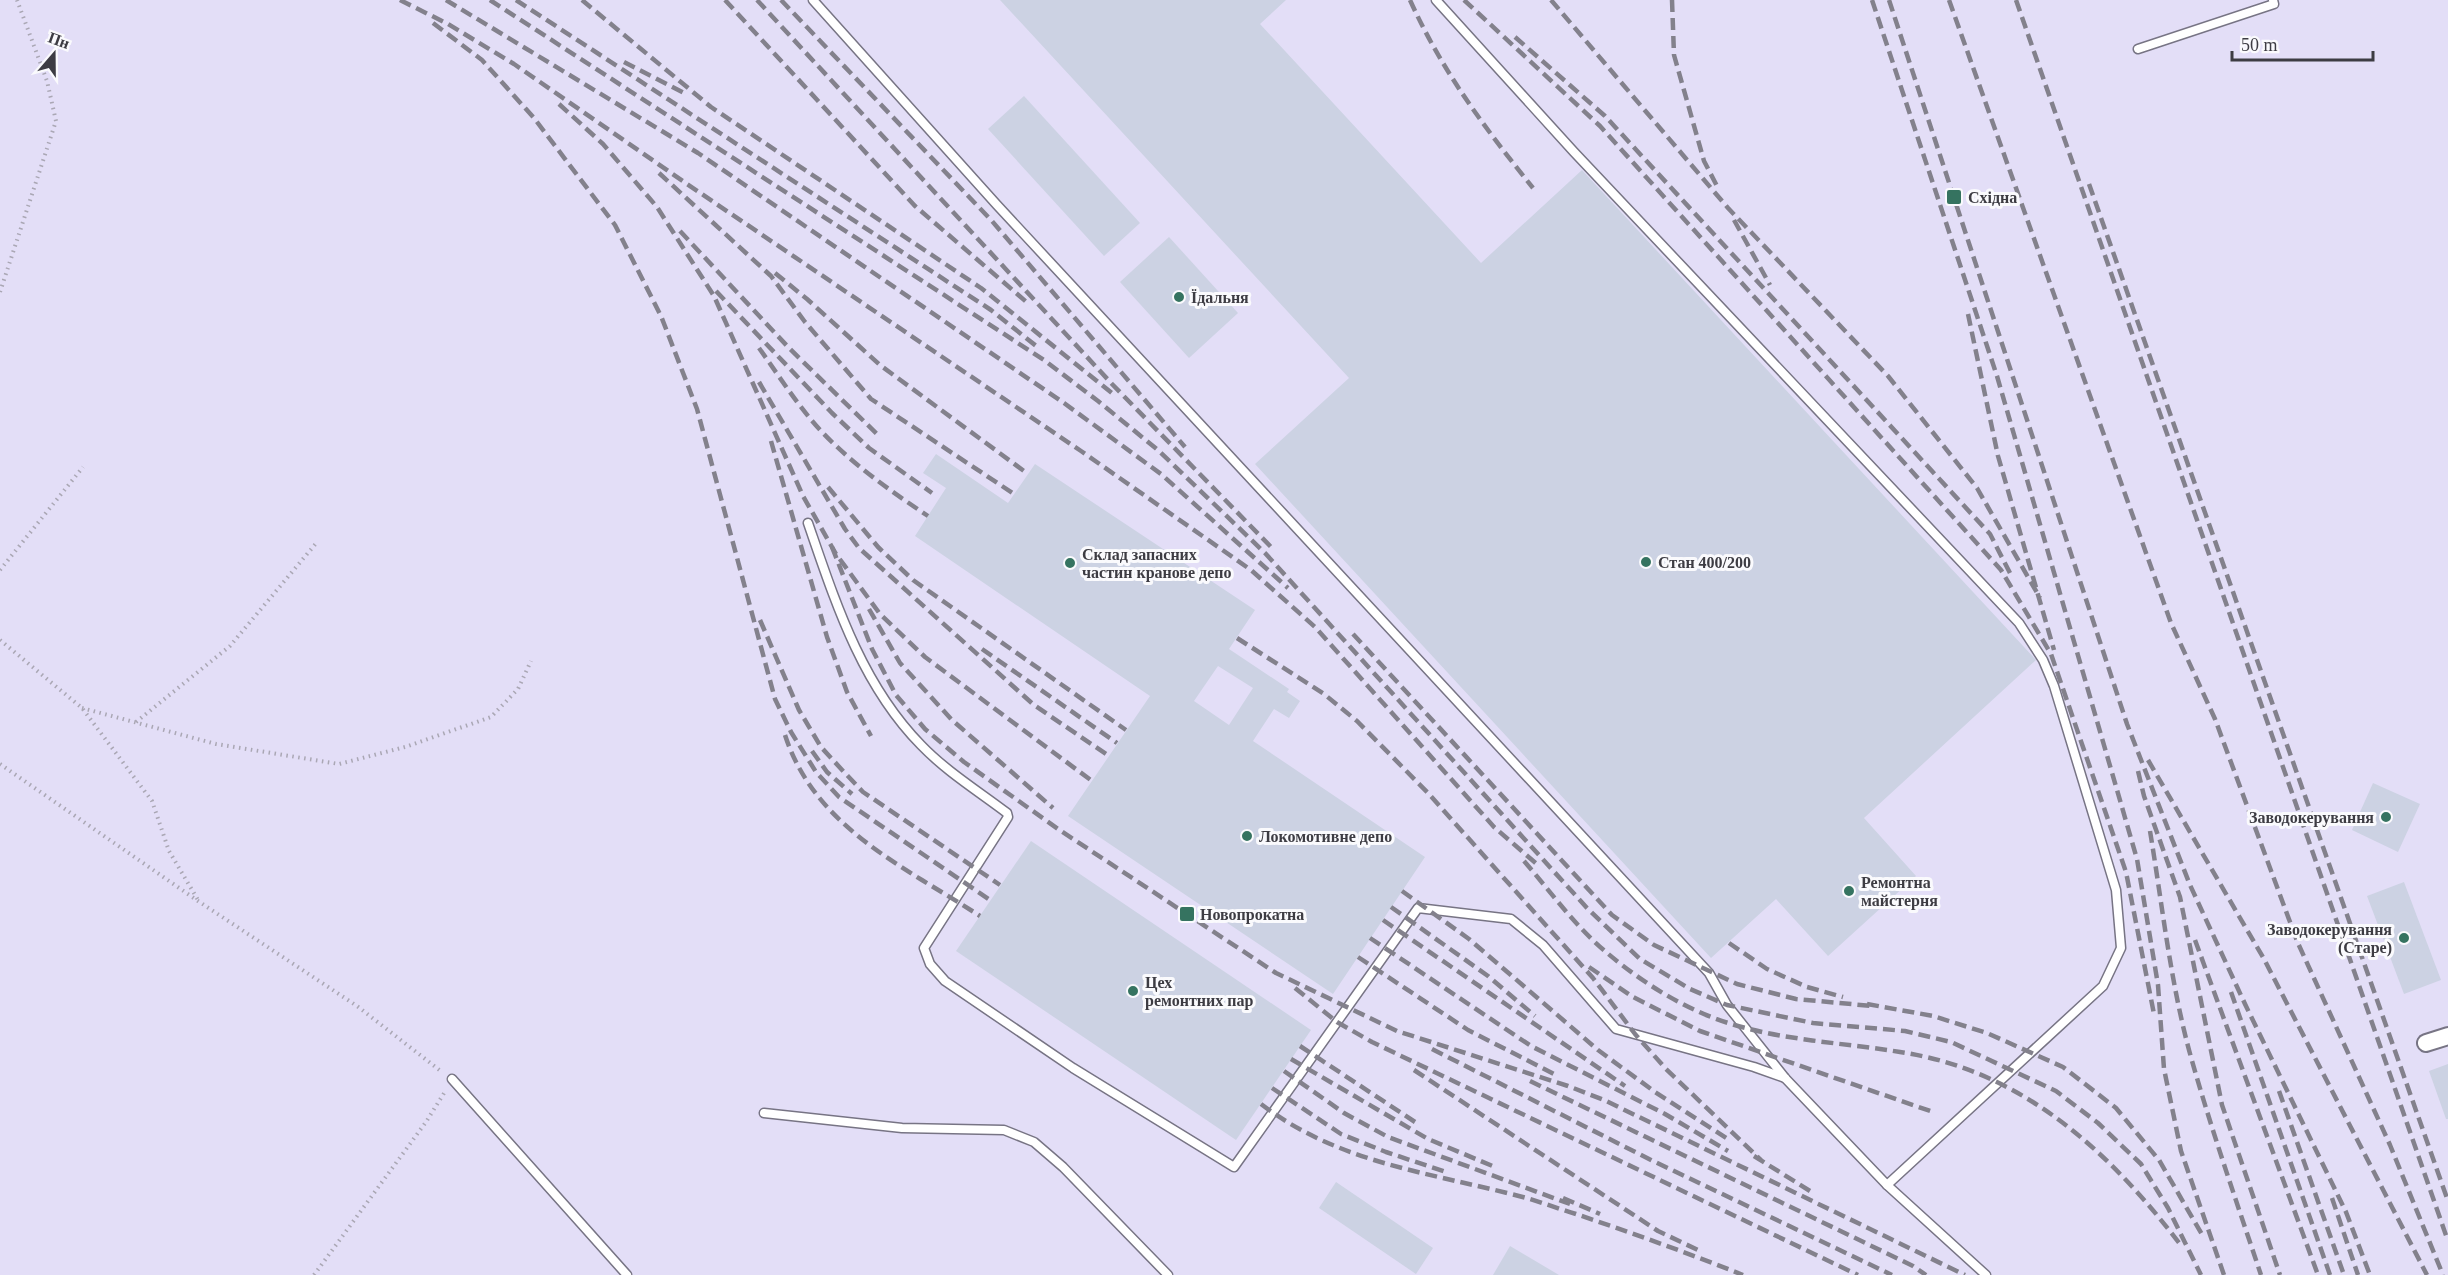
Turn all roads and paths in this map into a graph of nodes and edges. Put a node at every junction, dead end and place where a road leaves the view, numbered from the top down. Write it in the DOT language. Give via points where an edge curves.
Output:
graph roads {
  1 [pos="17,0"];
  2 [pos="813,0"];
  3 [pos="1436,0"];
  4 [pos="2273,0"];
  5 [pos="2138,49"];
  6 [pos="0,292"];
  7 [pos="83,467"];
  8 [pos="808,523"];
  9 [pos="318,541"];
  10 [pos="0,570"];
  11 [pos="0,640"];
  12 [pos="531,661"];
  13 [pos="82,708"];
  14 [pos="135,722"];
  15 [pos="0,764"];
  16 [pos="198,901"];
  17 [pos="2448,1036"];
  18 [pos="2426,1043"];
  19 [pos="1785,1078"];
  20 [pos="452,1079"];
  21 [pos="764,1113"];
  22 [pos="1887,1185"];
  23 [pos="315,1275"];
  24 [pos="627,1275"];
  25 [pos="1167,1275"];
  26 [pos="1986,1275"];
  1 -- 6 [label="path" via="47,81 56,121"];
  2 -- 19 [label="lane" via="997,205 1709,973 1727,1005"];
  3 -- 22 [label="lane" via="2019,623 2043,660 2054,686 2116,890 2121,948 2103,986"];
  4 -- 5 [label="lane" via="2274,4"];
  7 -- 10 [label="path"];
  8 -- 19 [label="lane" via="854,647 886,701 920,744 1007,813 967,885 924,948 930,964 945,981 1073,1068 1234,1167 1418,908 1512,919 1543,945 1616,1029"];
  9 -- 14 [label="path" via="230,646"];
  11 -- 13 [label="path"];
  12 -- 14 [label="path" via="518,689 491,717 405,747 339,764 216,744"];
  13 -- 14 [label="path"];
  13 -- 16 [label="path" via="152,801 169,851"];
  15 -- 16 [label="path"];
  16 -- 20 [label="path" via="357,1006"];
  17 -- 18 [label="street"];
  19 -- 22 [label="lane"];
  20 -- 23 [label="path" via="426,1122"];
  20 -- 24 [label="lane"];
  21 -- 25 [label="lane" via="903,1128 1004,1130 1034,1142"];
  22 -- 26 [label="lane"];
}
